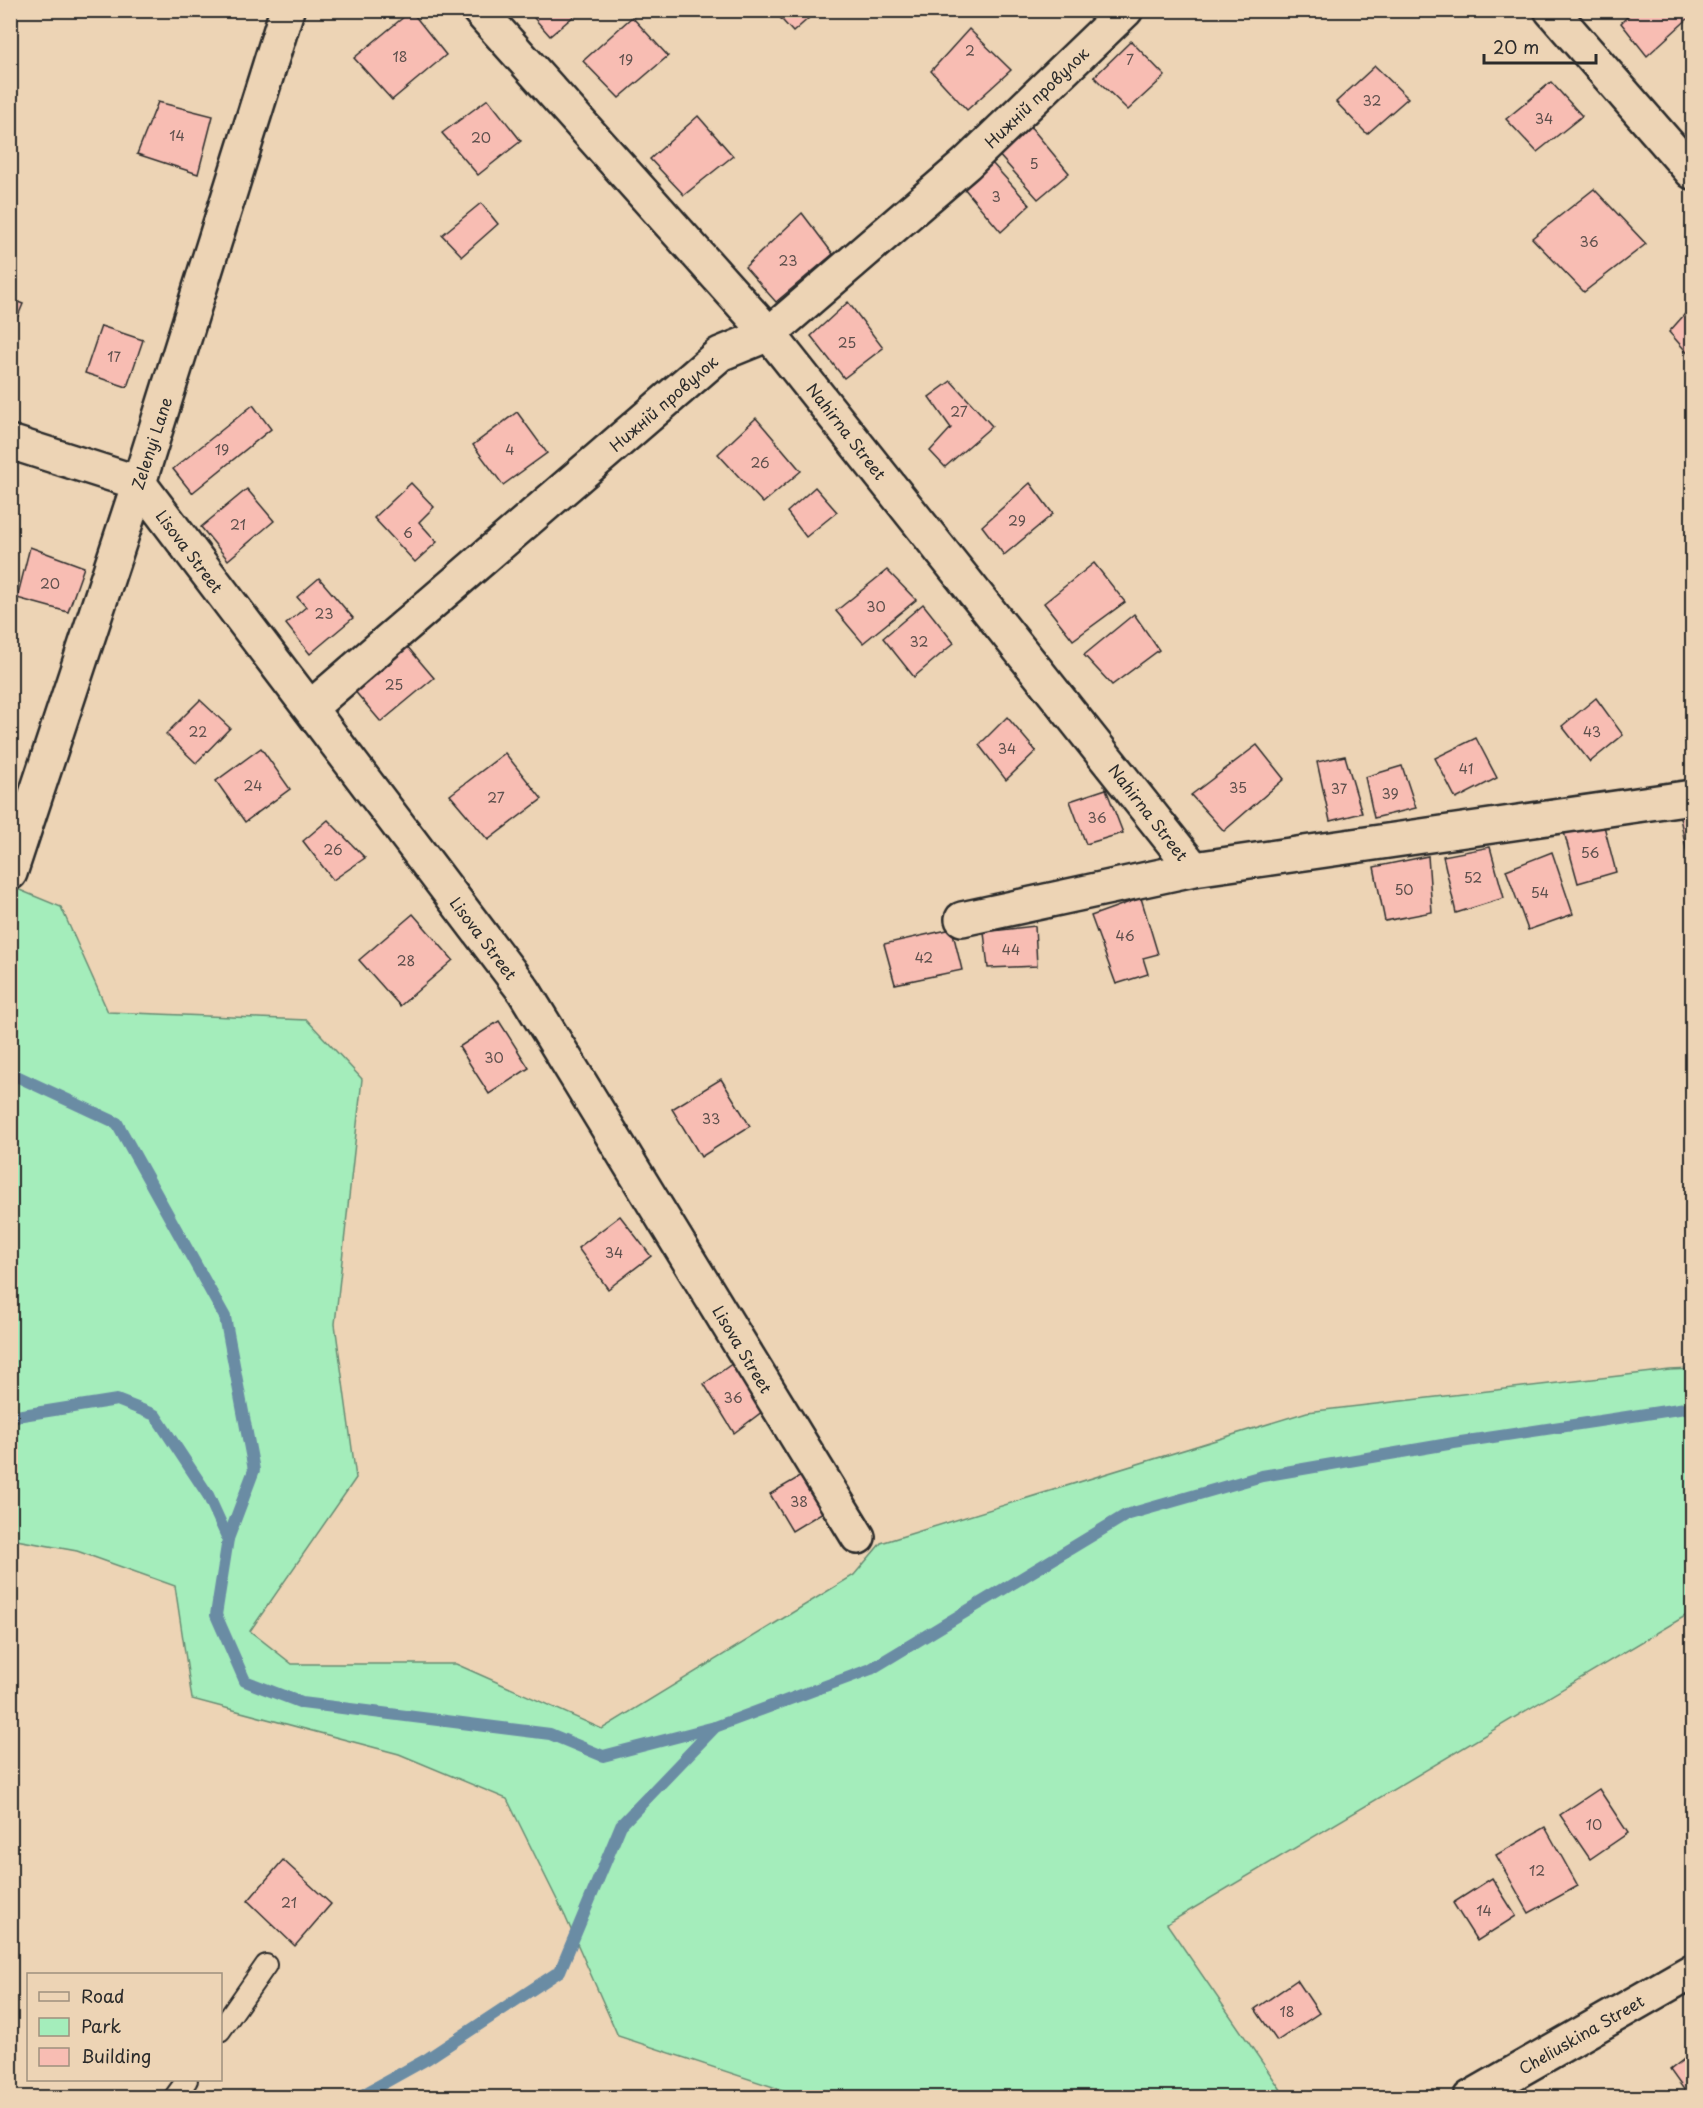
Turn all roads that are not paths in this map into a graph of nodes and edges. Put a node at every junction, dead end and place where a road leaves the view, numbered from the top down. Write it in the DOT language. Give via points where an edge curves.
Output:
graph roads {
  1 [pos="287,10"];
  2 [pos="479,10"];
  3 [pos="1126,10"];
  4 [pos="1551,10"];
  5 [pos="1692,172"];
  6 [pos="769,334"];
  7 [pos="10,442"];
  8 [pos="139,483"];
  9 [pos="310,708"];
  10 [pos="1692,796"];
  11 [pos="1194,869"];
  12 [pos="10,873"];
  13 [pos="962,919"];
  14 [pos="858,1537"];
  15 [pos="266,1965"];
  16 [pos="1692,1971"];
  17 [pos="222,2028"];
  18 [pos="186,2081"];
  19 [pos="174,2097"];
  20 [pos="1470,2097"];
  1 -- 8 [label="street, Zelenyi Lane"];
  2 -- 6 [label="street, Nahirna Street"];
  3 -- 6 [label="street, Нижній провулок" via="966,164"];
  4 -- 5 [label="street"];
  6 -- 9 [label="street, Нижній провулок" via="720,354"];
  6 -- 11 [label="street, Nahirna Street"];
  7 -- 8 [label="street"];
  8 -- 9 [label="street, Lisova Street"];
  8 -- 12 [label="street, Zelenyi Lane"];
  9 -- 14 [label="street, Lisova Street" via="524,991"];
  10 -- 11 [label="street, Nahirna Street"];
  11 -- 13 [label="street, Nahirna Street"];
  15 -- 17 [label="lane"];
  16 -- 20 [label="street, Cheliuskina Street"];
  18 -- 19 [label="lane"];
}
